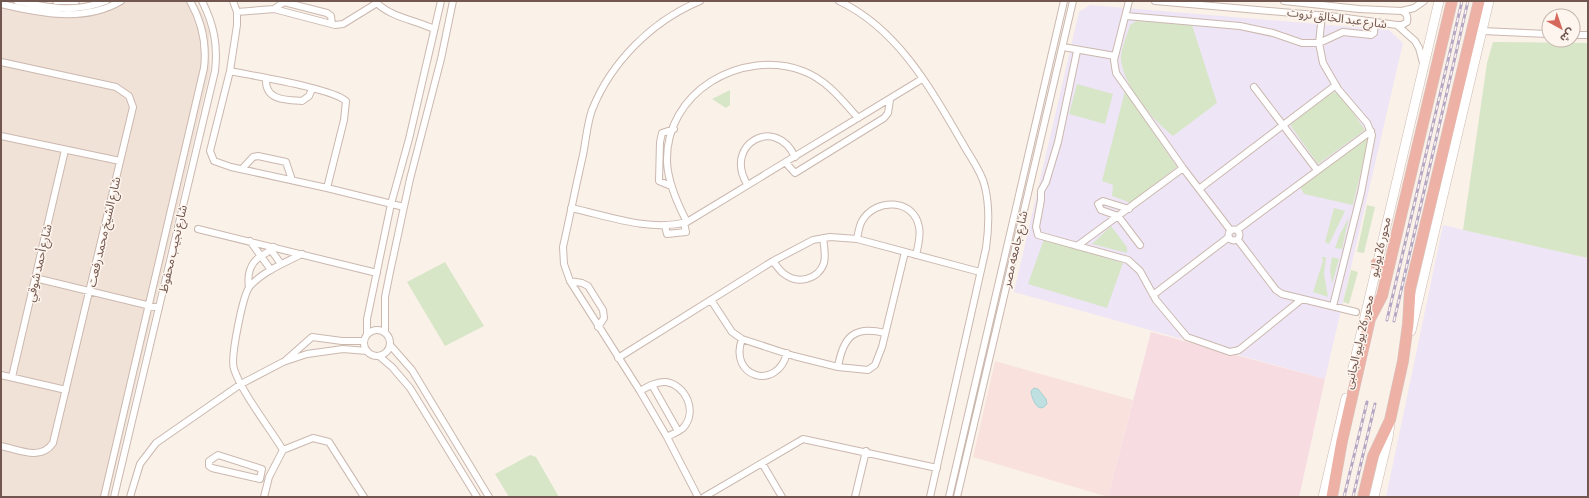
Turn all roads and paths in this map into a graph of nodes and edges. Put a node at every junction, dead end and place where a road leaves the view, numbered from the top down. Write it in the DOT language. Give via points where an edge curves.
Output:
graph roads {
  1 [pos="17,1"];
  2 [pos="56,1"];
  3 [pos="76,1"];
  4 [pos="106,1"];
  5 [pos="121,1"];
  6 [pos="190,1"];
  7 [pos="202,1"];
  8 [pos="233,1"];
  9 [pos="441,1"];
  10 [pos="453,1"];
  11 [pos="700,1"];
  12 [pos="839,1"];
  13 [pos="1064,1"];
  14 [pos="1073,1"];
  15 [pos="1129,1"];
  16 [pos="1155,1"];
  17 [pos="1284,1"];
  18 [pos="1424,1"];
  19 [pos="1439,1"];
  20 [pos="1452,1"];
  21 [pos="1479,1"];
  22 [pos="1489,1"];
  23 [pos="376,2"];
  24 [pos="1,4"];
  25 [pos="274,9"];
  26 [pos="1402,11"];
  27 [pos="237,12"];
  28 [pos="1322,15"];
  29 [pos="1126,16"];
  30 [pos="1375,22"];
  31 [pos="332,24"];
  32 [pos="1397,25"];
  33 [pos="434,29"];
  34 [pos="1482,32"];
  35 [pos="1541,34"];
  36 [pos="1318,43"];
  37 [pos="1063,47"];
  38 [pos="1077,51"];
  39 [pos="1115,56"];
  40 [pos="1,62"];
  41 [pos="1424,66"];
  42 [pos="230,71"];
  43 [pos="266,79"];
  44 [pos="922,79"];
  45 [pos="1336,85"];
  46 [pos="1254,87"];
  47 [pos="312,89"];
  48 [pos="890,100"];
  49 [pos="858,118"];
  50 [pos="1284,126"];
  51 [pos="674,129"];
  52 [pos="1371,131"];
  53 [pos="1,136"];
  54 [pos="409,139"];
  55 [pos="420,143"];
  56 [pos="65,150"];
  57 [pos="794,157"];
  58 [pos="120,161"];
  59 [pos="786,163"];
  60 [pos="1183,168"];
  61 [pos="242,169"];
  62 [pos="1316,170"];
  63 [pos="292,180"];
  64 [pos="747,184"];
  65 [pos="671,186"];
  66 [pos="327,188"];
  67 [pos="1199,189"];
  68 [pos="391,204"];
  69 [pos="404,208"];
  70 [pos="571,208"];
  71 [pos="1129,208"];
  72 [pos="1118,216"];
  73 [pos="685,223"];
  74 [pos="665,226"];
  75 [pos="198,229"];
  76 [pos="1232,233"];
  77 [pos="823,238"];
  78 [pos="857,239"];
  79 [pos="1238,240"];
  80 [pos="250,242"];
  81 [pos="1140,245"];
  82 [pos="1077,246"];
  83 [pos="1425,247"];
  84 [pos="273,249"];
  85 [pos="906,252"];
  86 [pos="302,254"];
  87 [pos="916,255"];
  88 [pos="260,256"];
  89 [pos="773,261"];
  90 [pos="281,264"];
  91 [pos="1376,264"];
  92 [pos="1389,267"];
  93 [pos="271,270"];
  94 [pos="377,272"];
  95 [pos="980,272"];
  96 [pos="35,278"];
  97 [pos="570,281"];
  98 [pos="249,287"];
  99 [pos="90,292"];
  100 [pos="1153,295"];
  101 [pos="1302,299"];
  102 [pos="711,300"];
  103 [pos="149,306"];
  104 [pos="1333,306"];
  105 [pos="159,308"];
  106 [pos="1356,312"];
  107 [pos="598,327"];
  108 [pos="385,332"];
  109 [pos="885,333"];
  110 [pos="366,338"];
  111 [pos="742,339"];
  112 [pos="342,341"];
  113 [pos="390,344"];
  114 [pos="343,349"];
  115 [pos="367,351"];
  116 [pos="787,353"];
  117 [pos="379,356"];
  118 [pos="618,358"];
  119 [pos="283,362"];
  120 [pos="838,367"];
  121 [pos="1,375"];
  122 [pos="12,377"];
  123 [pos="241,384"];
  124 [pos="652,385"];
  125 [pos="66,390"];
  126 [pos="640,391"];
  127 [pos="1350,396"];
  128 [pos="1390,420"];
  129 [pos="678,431"];
  130 [pos="667,437"];
  131 [pos="1,446"];
  132 [pos="283,450"];
  133 [pos="866,451"];
  134 [pos="762,463"];
  135 [pos="937,468"];
  136 [pos="262,475"];
  137 [pos="269,477"];
  138 [pos="104,497"];
  139 [pos="114,497"];
  140 [pos="130,497"];
  141 [pos="264,497"];
  142 [pos="364,497"];
  143 [pos="477,497"];
  144 [pos="489,497"];
  145 [pos="698,497"];
  146 [pos="704,497"];
  147 [pos="782,497"];
  148 [pos="855,497"];
  149 [pos="930,497"];
  150 [pos="949,497"];
  151 [pos="957,497"];
  152 [pos="1323,497"];
  153 [pos="1332,497"];
  154 [pos="1364,497"];
  155 [pos="1374,497"];
  1 -- 4 [label="street" via="54,9 76,8"];
  2 -- 3 [label="street"];
  5 -- 24 [label="street" via="97,11 72,14 40,13"];
  6 -- 103 [label="street, شارع نجيب محفوظ" via="201,25 204,39 204,68"];
  7 -- 105 [label="street, شارع نجيب محفوظ" via="216,37 215,71"];
  8 -- 27 [label="street"];
  9 -- 33 [label="street"];
  10 -- 55 [label="street"];
  11 -- 70 [label="street" via="678,12 644,36 618,64 603,87 592,112"];
  12 -- 44 [label="street" via="872,20 884,31 901,48"];
  13 -- 150 [label="street, شارع جامعه مصر"];
  14 -- 37 [label="street, شارع جامعه مصر"];
  15 -- 29 [label="street"];
  16 -- 28 [label="street, شارع عبد الخالق ثروت"];
  17 -- 26 [label="street, شارع عبد الخالق ثروت" via="1359,10"];
  18 -- 26 [label="street, شارع عبد الخالق ثروت" via="1414,8"];
  19 -- 41 [label="main road, محور 26 يوليو الجانبى"];
  20 -- 92 [label="highway, محور 26 يوليو"];
  21 -- 83 [label="highway"];
  22 -- 34 [label="main road"];
  23 -- 31 [label="street" via="343,24"];
  23 -- 33 [label="street" via="392,14"];
  25 -- 27 [label="street"];
  25 -- 31 [label="street"];
  25 -- 31 [label="street" via="284,2 297,4 327,13 331,16"];
  26 -- 32 [label="street" via="1406,13 1407,22"];
  27 -- 42 [label="street"];
  28 -- 30 [label="street, شارع عبد الخالق ثروت"];
  28 -- 36 [label="street"];
  29 -- 36 [label="street" via="1240,26 1302,43"];
  29 -- 39 [label="street"];
  30 -- 32 [label="street, شارع عبد الخالق ثروت"];
  30 -- 36 [label="street" via="1374,33 1371,35 1343,32"];
  32 -- 41 [label="street, شارع عبد الخالق ثروت" via="1415,41"];
  33 -- 54 [label="street"];
  34 -- 35 [label="street"];
  34 -- 83 [label="main road"];
  36 -- 45 [label="street" via="1326,68"];
  37 -- 38 [label="street"];
  37 -- 151 [label="street, شارع جامعه مصر"];
  38 -- 39 [label="street"];
  38 -- 82 [label="street" via="1058,142 1041,191 1036,231 1040,236"];
  39 -- 60 [label="street" via="1115,68 1122,84"];
  40 -- 58 [label="street, شارع الشيخ محمد رفعت" via="111,86 125,92 133,107"];
  41 -- 91 [label="main road, محور 26 يوليو الجانبى"];
  42 -- 43 [label="street"];
  42 -- 61 [label="street" via="210,151 216,163"];
  43 -- 47 [label="street"];
  43 -- 47 [label="street" via="268,92 272,96 302,101 309,96"];
  44 -- 48 [label="street"];
  44 -- 95 [label="street" via="985,185 989,228"];
  45 -- 50 [label="street"];
  45 -- 52 [label="street"];
  46 -- 50 [label="street"];
  47 -- 66 [label="street" via="340,97 347,103"];
  48 -- 49 [label="street"];
  48 -- 59 [label="street" via="888,113 884,118 795,173"];
  49 -- 51 [label="street" via="837,94 815,77 783,66 762,65 723,74 705,84 689,102"];
  49 -- 57 [label="street"];
  50 -- 62 [label="street"];
  50 -- 67 [label="street"];
  51 -- 65 [label="street" via="667,162"];
  51 -- 65 [label="street" via="662,134 660,142 660,181"];
  52 -- 62 [label="street"];
  52 -- 104 [label="street" via="1361,193"];
  53 -- 56 [label="street"];
  54 -- 55 [label="street"];
  54 -- 68 [label="street"];
  55 -- 69 [label="street"];
  56 -- 58 [label="street"];
  56 -- 96 [label="street, شارع أحمد شوقي"];
  57 -- 59 [label="street"];
  57 -- 64 [label="street" via="783,140 774,136 754,140 746,146 740,163"];
  58 -- 99 [label="street, شارع الشيخ محمد رفعت"];
  59 -- 64 [label="street"];
  60 -- 67 [label="street"];
  60 -- 71 [label="street"];
  61 -- 63 [label="street"];
  61 -- 63 [label="street" via="251,158 258,156 286,162"];
  62 -- 76 [label="street"];
  63 -- 66 [label="street"];
  64 -- 73 [label="street"];
  65 -- 73 [label="street"];
  66 -- 68 [label="street"];
  67 -- 76 [label="street"];
  68 -- 69 [label="street"];
  68 -- 94 [label="street"];
  69 -- 108 [label="street" via="385,297"];
  70 -- 74 [label="street"];
  70 -- 97 [label="street" via="563,247 564,264"];
  71 -- 72 [label="street"];
  71 -- 72 [label="street" via="1103,201 1098,204 1101,210"];
  72 -- 81 [label="street"];
  72 -- 82 [label="street"];
  73 -- 74 [label="street"];
  73 -- 74 [label="street" via="686,232 667,234"];
  75 -- 80 [label="street"];
  76 -- 79 [label="street" via="1234,241"];
  76 -- 79 [label="street" via="1240,236"];
  76 -- 100 [label="street"];
  77 -- 78 [label="street"];
  77 -- 89 [label="street" via="804,244"];
  77 -- 89 [label="street" via="824,261 817,274 806,279 795,279 782,273"];
  78 -- 85 [label="street"];
  78 -- 87 [label="street" via="862,221 867,216 882,206 898,205 907,208 918,220 920,229"];
  79 -- 101 [label="street" via="1276,290"];
  80 -- 84 [label="street"];
  80 -- 88 [label="street"];
  82 -- 100 [label="street" via="1128,260 1140,271"];
  83 -- 128 [label="highway" via="1410,288 1403,361"];
  84 -- 86 [label="street"];
  84 -- 88 [label="street"];
  84 -- 90 [label="street"];
  85 -- 87 [label="street"];
  85 -- 109 [label="street"];
  86 -- 90 [label="street"];
  86 -- 94 [label="street"];
  87 -- 95 [label="street"];
  88 -- 93 [label="street"];
  88 -- 98 [label="street" via="250,269"];
  89 -- 102 [label="street"];
  90 -- 93 [label="street"];
  91 -- 92 [label="highway"];
  91 -- 127 [label="main road, محور 26 يوليو الجانبى"];
  92 -- 127 [label="highway, محور 26 يوليو" via="1382,296 1370,318"];
  93 -- 98 [label="street"];
  94 -- 110 [label="street" via="367,319"];
  95 -- 135 [label="street"];
  96 -- 99 [label="street"];
  96 -- 122 [label="street, شارع أحمد شوقي"];
  97 -- 107 [label="street"];
  97 -- 107 [label="street" via="588,286 603,310 604,318"];
  98 -- 123 [label="street" via="234,340 232,358 233,368"];
  99 -- 103 [label="street"];
  99 -- 125 [label="street, شارع الشيخ محمد رفعت"];
  100 -- 101 [label="street" via="1187,337 1235,352"];
  101 -- 104 [label="street"];
  102 -- 111 [label="street" via="732,332"];
  102 -- 118 [label="street"];
  103 -- 105 [label="street"];
  103 -- 138 [label="street, شارع نجيب محفوظ"];
  104 -- 106 [label="street"];
  105 -- 139 [label="street, شارع نجيب محفوظ"];
  107 -- 118 [label="street"];
  108 -- 110 [label="street" via="376,330"];
  108 -- 113 [label="street"];
  109 -- 120 [label="street" via="874,330 852,335 843,346"];
  109 -- 120 [label="street" via="875,365 868,370"];
  110 -- 112 [label="street"];
  110 -- 115 [label="street"];
  111 -- 116 [label="street"];
  111 -- 116 [label="street" via="739,358 743,367 755,375 770,375 778,371"];
  112 -- 114 [label="street"];
  112 -- 119 [label="street" via="312,337"];
  113 -- 117 [label="street" via="388,351"];
  113 -- 144 [label="street" via="412,370"];
  114 -- 115 [label="street"];
  114 -- 119 [label="street" via="312,353"];
  115 -- 117 [label="street" via="373,356"];
  116 -- 120 [label="street"];
  117 -- 143 [label="street" via="410,388"];
  118 -- 126 [label="street"];
  119 -- 123 [label="street"];
  121 -- 122 [label="street"];
  122 -- 125 [label="street"];
  123 -- 132 [label="street"];
  123 -- 140 [label="street" via="156,443 140,464"];
  124 -- 126 [label="street"];
  124 -- 129 [label="street"];
  124 -- 129 [label="street" via="666,382 682,390 686,396 689,404 688,418 683,428"];
  125 -- 131 [label="street, شارع الشيخ محمد رفعت" via="53,443 49,449 37,454"];
  126 -- 130 [label="street"];
  127 -- 152 [label="main road, محور 26 يوليو الجانبى"];
  127 -- 153 [label="highway, محور 26 يوليو"];
  128 -- 154 [label="highway" via="1373,456"];
  128 -- 155 [label="main road"];
  129 -- 130 [label="street"];
  130 -- 145 [label="street"];
  132 -- 137 [label="street"];
  132 -- 142 [label="street" via="313,438 326,440"];
  133 -- 134 [label="street" via="803,439"];
  133 -- 135 [label="street"];
  133 -- 148 [label="street"];
  134 -- 146 [label="street"];
  134 -- 147 [label="street"];
  135 -- 149 [label="street"];
  136 -- 136 [label="street" via="262,469 218,455 209,461 212,468 259,479"];
  136 -- 137 [label="street"];
  137 -- 141 [label="street"];
}
